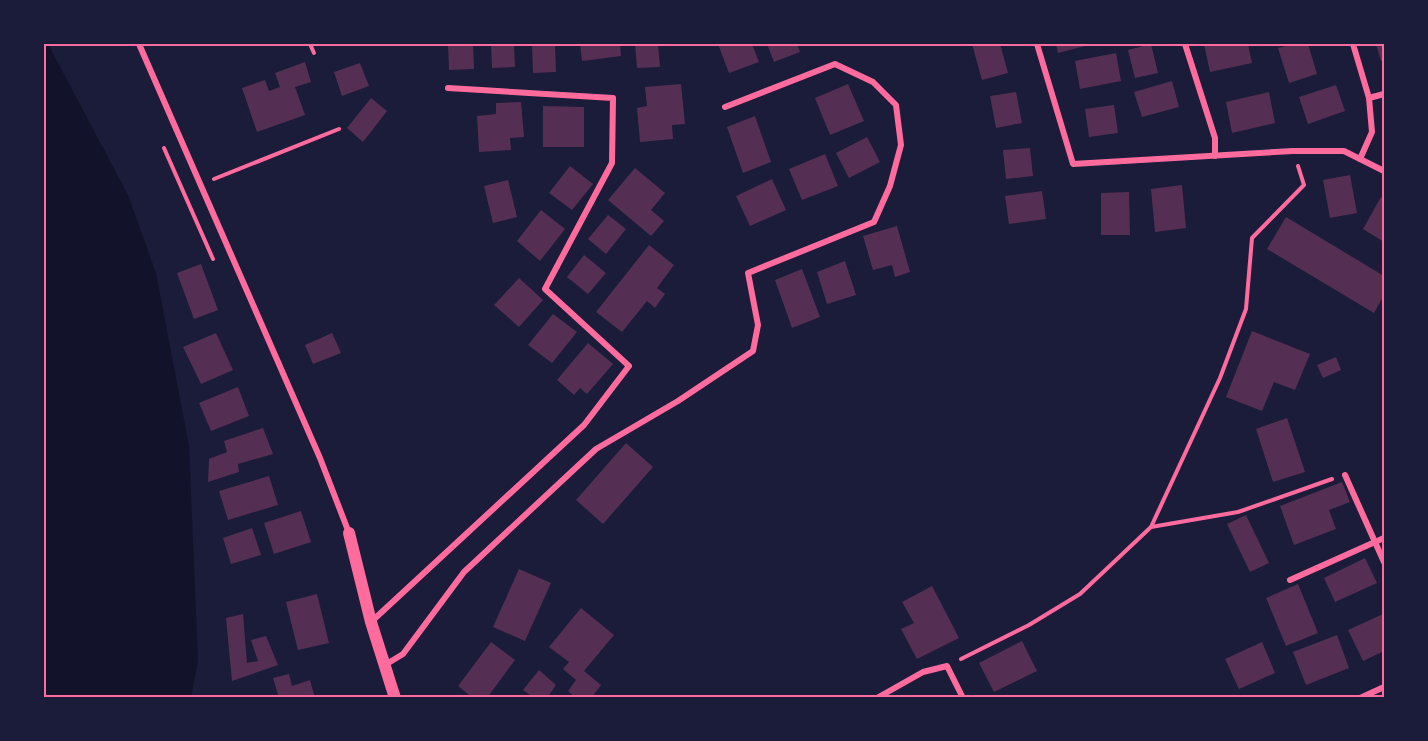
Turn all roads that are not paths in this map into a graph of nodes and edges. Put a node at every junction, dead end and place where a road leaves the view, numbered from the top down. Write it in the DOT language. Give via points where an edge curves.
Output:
graph roads {
  1 [pos="139,44"];
  2 [pos="1037,44"];
  3 [pos="1185,44"];
  4 [pos="1353,44"];
  5 [pos="448,88"];
  6 [pos="1384,94"];
  7 [pos="1369,98"];
  8 [pos="725,107"];
  9 [pos="1215,156"];
  10 [pos="1360,159"];
  11 [pos="1384,171"];
  12 [pos="1345,475"];
  13 [pos="349,533"];
  14 [pos="1384,538"];
  15 [pos="1376,542"];
  16 [pos="1384,562"];
  17 [pos="1290,580"];
  18 [pos="371,622"];
  19 [pos="385,665"];
  20 [pos="1384,687"];
  21 [pos="395,698"];
  22 [pos="877,698"];
  23 [pos="963,698"];
  24 [pos="1360,698"];
  1 -- 13 [label="street"];
  2 -- 9 [label="street" via="1073,164"];
  3 -- 9 [label="street" via="1215,138"];
  4 -- 7 [label="street"];
  5 -- 18 [label="street" via="613,98 612,162 545,289 628,366 584,425"];
  6 -- 7 [label="street"];
  7 -- 10 [label="street" via="1372,132"];
  8 -- 19 [label="street" via="834,64 873,82 896,105 901,145 891,186 874,222 748,273 758,325 753,351 596,449 464,572 403,654"];
  9 -- 10 [label="street" via="1344,152"];
  10 -- 11 [label="street"];
  12 -- 15 [label="street"];
  13 -- 18 [label="main road"];
  14 -- 15 [label="street"];
  15 -- 16 [label="street"];
  15 -- 17 [label="street"];
  18 -- 19 [label="main road"];
  19 -- 21 [label="main road"];
  20 -- 24 [label="street"];
  22 -- 23 [label="street" via="923,672 947,666"];
}
